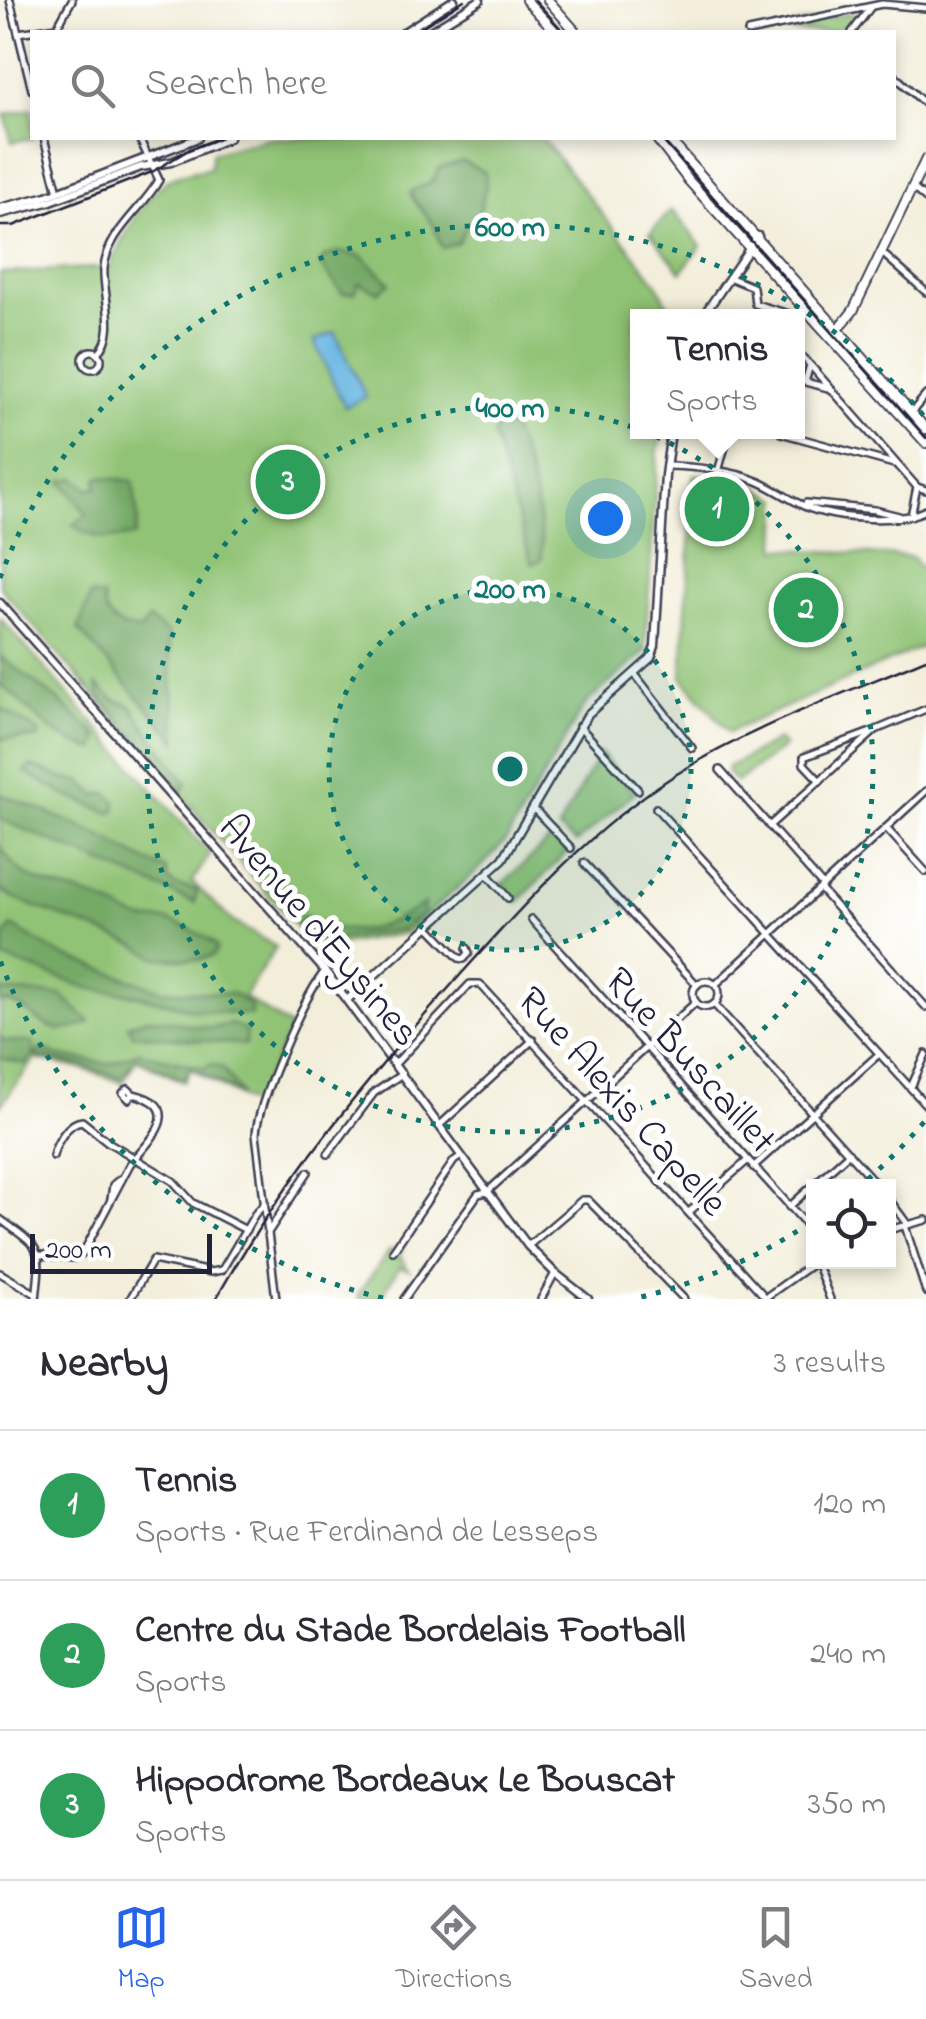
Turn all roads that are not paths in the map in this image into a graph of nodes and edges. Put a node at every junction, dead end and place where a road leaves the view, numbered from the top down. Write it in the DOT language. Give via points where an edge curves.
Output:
graph roads {
  1 [pos="10,0"];
  2 [pos="72,0"];
  3 [pos="454,0"];
  4 [pos="480,0"];
  5 [pos="526,0"];
  6 [pos="548,0"];
  7 [pos="872,3"];
  8 [pos="926,8"];
  9 [pos="784,24"];
  10 [pos="37,30"];
  11 [pos="407,30"];
  12 [pos="432,30"];
  13 [pos="554,30"];
  14 [pos="574,30"];
  15 [pos="757,30"];
  16 [pos="787,30"];
  17 [pos="853,30"];
  18 [pos="30,31"];
  19 [pos="18,33"];
  20 [pos="896,77"];
  21 [pos="30,82"];
  22 [pos="926,105"];
  23 [pos="45,140"];
  24 [pos="140,140"];
  25 [pos="194,140"];
  26 [pos="224,140"];
  27 [pos="658,140"];
  28 [pos="670,140"];
  29 [pos="926,159"];
  30 [pos="152,161"];
  31 [pos="912,187"];
  32 [pos="63,194"];
  33 [pos="926,199"];
  34 [pos="0,211"];
  35 [pos="758,236"];
  36 [pos="751,250"];
  37 [pos="881,252"];
  38 [pos="730,278"];
  39 [pos="926,292"];
  40 [pos="804,308"];
  41 [pos="708,309"];
  42 [pos="772,309"];
  43 [pos="805,309"];
  44 [pos="840,328"];
  45 [pos="830,337"];
  46 [pos="98,354"];
  47 [pos="805,362"];
  48 [pos="810,365"];
  49 [pos="828,388"];
  50 [pos="926,396"];
  51 [pos="912,413"];
  52 [pos="926,429"];
  53 [pos="670,439"];
  54 [pos="727,439"];
  55 [pos="800,439"];
  56 [pos="875,441"];
  57 [pos="926,442"];
  58 [pos="870,458"];
  59 [pos="897,464"];
  60 [pos="666,466"];
  61 [pos="718,472"];
  62 [pos="917,487"];
  63 [pos="926,490"];
  64 [pos="926,510"];
  65 [pos="910,516"];
  66 [pos="0,603"];
  67 [pos="634,673"];
  68 [pos="926,709"];
  69 [pos="579,726"];
  70 [pos="876,730"];
  71 [pos="692,748"];
  72 [pos="720,770"];
  73 [pos="820,781"];
  74 [pos="638,790"];
  75 [pos="926,791"];
  76 [pos="656,808"];
  77 [pos="534,809"];
  78 [pos="769,826"];
  79 [pos="886,828"];
  80 [pos="571,848"];
  81 [pos="584,863"];
  82 [pos="926,872"];
  83 [pos="487,874"];
  84 [pos="821,887"];
  85 [pos="508,898"];
  86 [pos="531,919"];
  87 [pos="428,927"];
  88 [pos="771,934"];
  89 [pos="467,948"];
  90 [pos="324,971"];
  91 [pos="697,984"];
  92 [pos="715,985"];
  93 [pos="347,1000"];
  94 [pos="696,1002"];
  95 [pos="714,1004"];
  96 [pos="926,1007"];
  97 [pos="533,1040"];
  98 [pos="644,1048"];
  99 [pos="879,1054"];
  100 [pos="926,1054"];
  101 [pos="395,1064"];
  102 [pos="402,1074"];
  103 [pos="910,1088"];
  104 [pos="133,1094"];
  105 [pos="587,1102"];
  106 [pos="926,1106"];
  107 [pos="813,1113"];
  108 [pos="440,1125"];
  109 [pos="849,1153"];
  110 [pos="328,1154"];
  111 [pos="462,1155"];
  112 [pos="53,1156"];
  113 [pos="136,1158"];
  114 [pos="750,1164"];
  115 [pos="308,1172"];
  116 [pos="872,1179"];
  117 [pos="488,1192"];
  118 [pos="265,1203"];
  119 [pos="896,1206"];
  120 [pos="789,1207"];
  121 [pos="689,1212"];
  122 [pos="0,1219"];
  123 [pos="926,1220"];
  124 [pos="806,1225"];
  125 [pos="907,1226"];
  126 [pos="896,1228"];
  127 [pos="246,1230"];
  128 [pos="269,1231"];
  129 [pos="528,1246"];
  130 [pos="393,1251"];
  131 [pos="40,1255"];
  132 [pos="806,1268"];
  133 [pos="818,1269"];
  134 [pos="0,1273"];
  135 [pos="554,1273"];
  136 [pos="926,1292"];
  137 [pos="36,1297"];
  138 [pos="765,1298"];
  139 [pos="130,1299"];
  140 [pos="276,1299"];
  141 [pos="404,1299"];
  142 [pos="541,1299"];
  143 [pos="588,1299"];
  144 [pos="684,1299"];
  145 [pos="830,1299"];
  1 -- 19 [label="street"];
  2 -- 10 [label="street" via="56,27"];
  3 -- 11 [label="street"];
  4 -- 12 [label="street"];
  5 -- 13 [label="main road"];
  6 -- 14 [label="main road"];
  7 -- 8 [label="street"];
  7 -- 9 [label="street"];
  7 -- 17 [label="street"];
  9 -- 15 [label="street"];
  9 -- 16 [label="street"];
  18 -- 19 [label="street"];
  19 -- 21 [label="street"];
  20 -- 22 [label="street"];
  23 -- 32 [label="street"];
  24 -- 30 [label="street"];
  25 -- 30 [label="street"];
  26 -- 30 [label="street" via="171,162"];
  27 -- 36 [label="main road"];
  28 -- 35 [label="main road"];
  29 -- 31 [label="main road"];
  30 -- 32 [label="street"];
  30 -- 46 [label="street" via="159,182 106,262 107,339"];
  31 -- 33 [label="street"];
  31 -- 37 [label="main road"];
  32 -- 34 [label="street"];
  32 -- 34 [label="street"];
  35 -- 36 [label="street"];
  35 -- 44 [label="main road"];
  36 -- 38 [label="street"];
  36 -- 40 [label="main road"];
  37 -- 39 [label="street"];
  37 -- 44 [label="main road"];
  38 -- 41 [label="street"];
  38 -- 42 [label="street" via="754,287 754,304"];
  43 -- 45 [label="main road"];
  44 -- 45 [label="main road"];
  44 -- 51 [label="main road"];
  45 -- 57 [label="main road"];
  47 -- 48 [label="street"];
  48 -- 49 [label="street"];
  48 -- 49 [label="street" via="806,382"];
  49 -- 56 [label="street"];
  50 -- 51 [label="street"];
  51 -- 52 [label="main road"];
  53 -- 60 [label="street"];
  54 -- 61 [label="street"];
  55 -- 58 [label="street"];
  56 -- 58 [label="street"];
  56 -- 59 [label="street"];
  58 -- 59 [label="street"];
  59 -- 62 [label="street"];
  60 -- 61 [label="street"];
  60 -- 67 [label="street" via="655,646"];
  61 -- 65 [label="street" via="757,481 794,500"];
  62 -- 63 [label="street"];
  62 -- 65 [label="street"];
  64 -- 65 [label="street"];
  66 -- 90 [label="street, Avenue d'Eysines"];
  67 -- 69 [label="street"];
  67 -- 71 [label="street"];
  68 -- 70 [label="street"];
  69 -- 74 [label="street"];
  69 -- 77 [label="street"];
  70 -- 73 [label="street"];
  70 -- 73 [label="street" via="804,757"];
  72 -- 78 [label="street"];
  73 -- 78 [label="street"];
  75 -- 79 [label="street"];
  76 -- 88 [label="street"];
  77 -- 80 [label="street"];
  77 -- 83 [label="street"];
  78 -- 84 [label="street"];
  79 -- 82 [label="street"];
  79 -- 84 [label="street"];
  81 -- 91 [label="street"];
  83 -- 85 [label="street"];
  83 -- 87 [label="street"];
  84 -- 88 [label="street"];
  84 -- 96 [label="street"];
  86 -- 98 [label="street, Rue Buscaillet"];
  87 -- 89 [label="street" via="459,958"];
  87 -- 93 [label="street"];
  88 -- 92 [label="street"];
  88 -- 99 [label="street"];
  90 -- 93 [label="street, Avenue d'Eysines"];
  90 -- 118 [label="street" via="260,1107 256,1134"];
  91 -- 92 [label="street"];
  91 -- 94 [label="street"];
  92 -- 95 [label="street"];
  93 -- 101 [label="street, Avenue d'Eysines"];
  94 -- 95 [label="street"];
  94 -- 98 [label="street"];
  95 -- 107 [label="street"];
  97 -- 101 [label="street, Rue Alexis Capelle" via="475,983"];
  97 -- 105 [label="street, Rue Alexis Capelle"];
  97 -- 108 [label="street"];
  98 -- 105 [label="street"];
  98 -- 114 [label="street, Rue Buscaillet"];
  99 -- 103 [label="street"];
  99 -- 107 [label="street"];
  100 -- 103 [label="street"];
  101 -- 102 [label="street, Avenue d'Eysines"];
  102 -- 108 [label="street, Avenue d'Eysines"];
  102 -- 110 [label="street" via="374,1094"];
  103 -- 106 [label="street"];
  104 -- 113 [label="street" via="159,1104 162,1114"];
  105 -- 117 [label="street"];
  105 -- 121 [label="street, Rue Alexis Capelle"];
  107 -- 109 [label="street"];
  107 -- 114 [label="street"];
  108 -- 111 [label="street, Avenue d'Eysines"];
  109 -- 116 [label="street"];
  109 -- 120 [label="street"];
  111 -- 117 [label="street, Avenue d'Eysines"];
  111 -- 130 [label="street"];
  112 -- 113 [label="street" via="78,1120"];
  113 -- 127 [label="street" via="194,1203"];
  113 -- 131 [label="street" via="83,1253"];
  114 -- 120 [label="street, Rue Buscaillet"];
  114 -- 121 [label="street"];
  115 -- 128 [label="street"];
  117 -- 129 [label="street, Avenue d'Eysines"];
  117 -- 141 [label="street" via="467,1206"];
  118 -- 127 [label="street"];
  118 -- 128 [label="street"];
  119 -- 125 [label="street"];
  120 -- 124 [label="street, Rue Buscaillet"];
  121 -- 138 [label="street, Rue Alexis Capelle"];
  122 -- 131 [label="street"];
  123 -- 125 [label="street"];
  125 -- 126 [label="street"];
  125 -- 136 [label="street"];
  127 -- 139 [label="street" via="219,1272 152,1260"];
  128 -- 140 [label="street"];
  129 -- 135 [label="street, Avenue d'Eysines"];
  129 -- 144 [label="street" via="588,1200"];
  131 -- 137 [label="street"];
  132 -- 138 [label="street"];
  133 -- 145 [label="street"];
  134 -- 137 [label="street"];
  135 -- 142 [label="street"];
  135 -- 143 [label="street, Avenue d'Eysines"];
}
